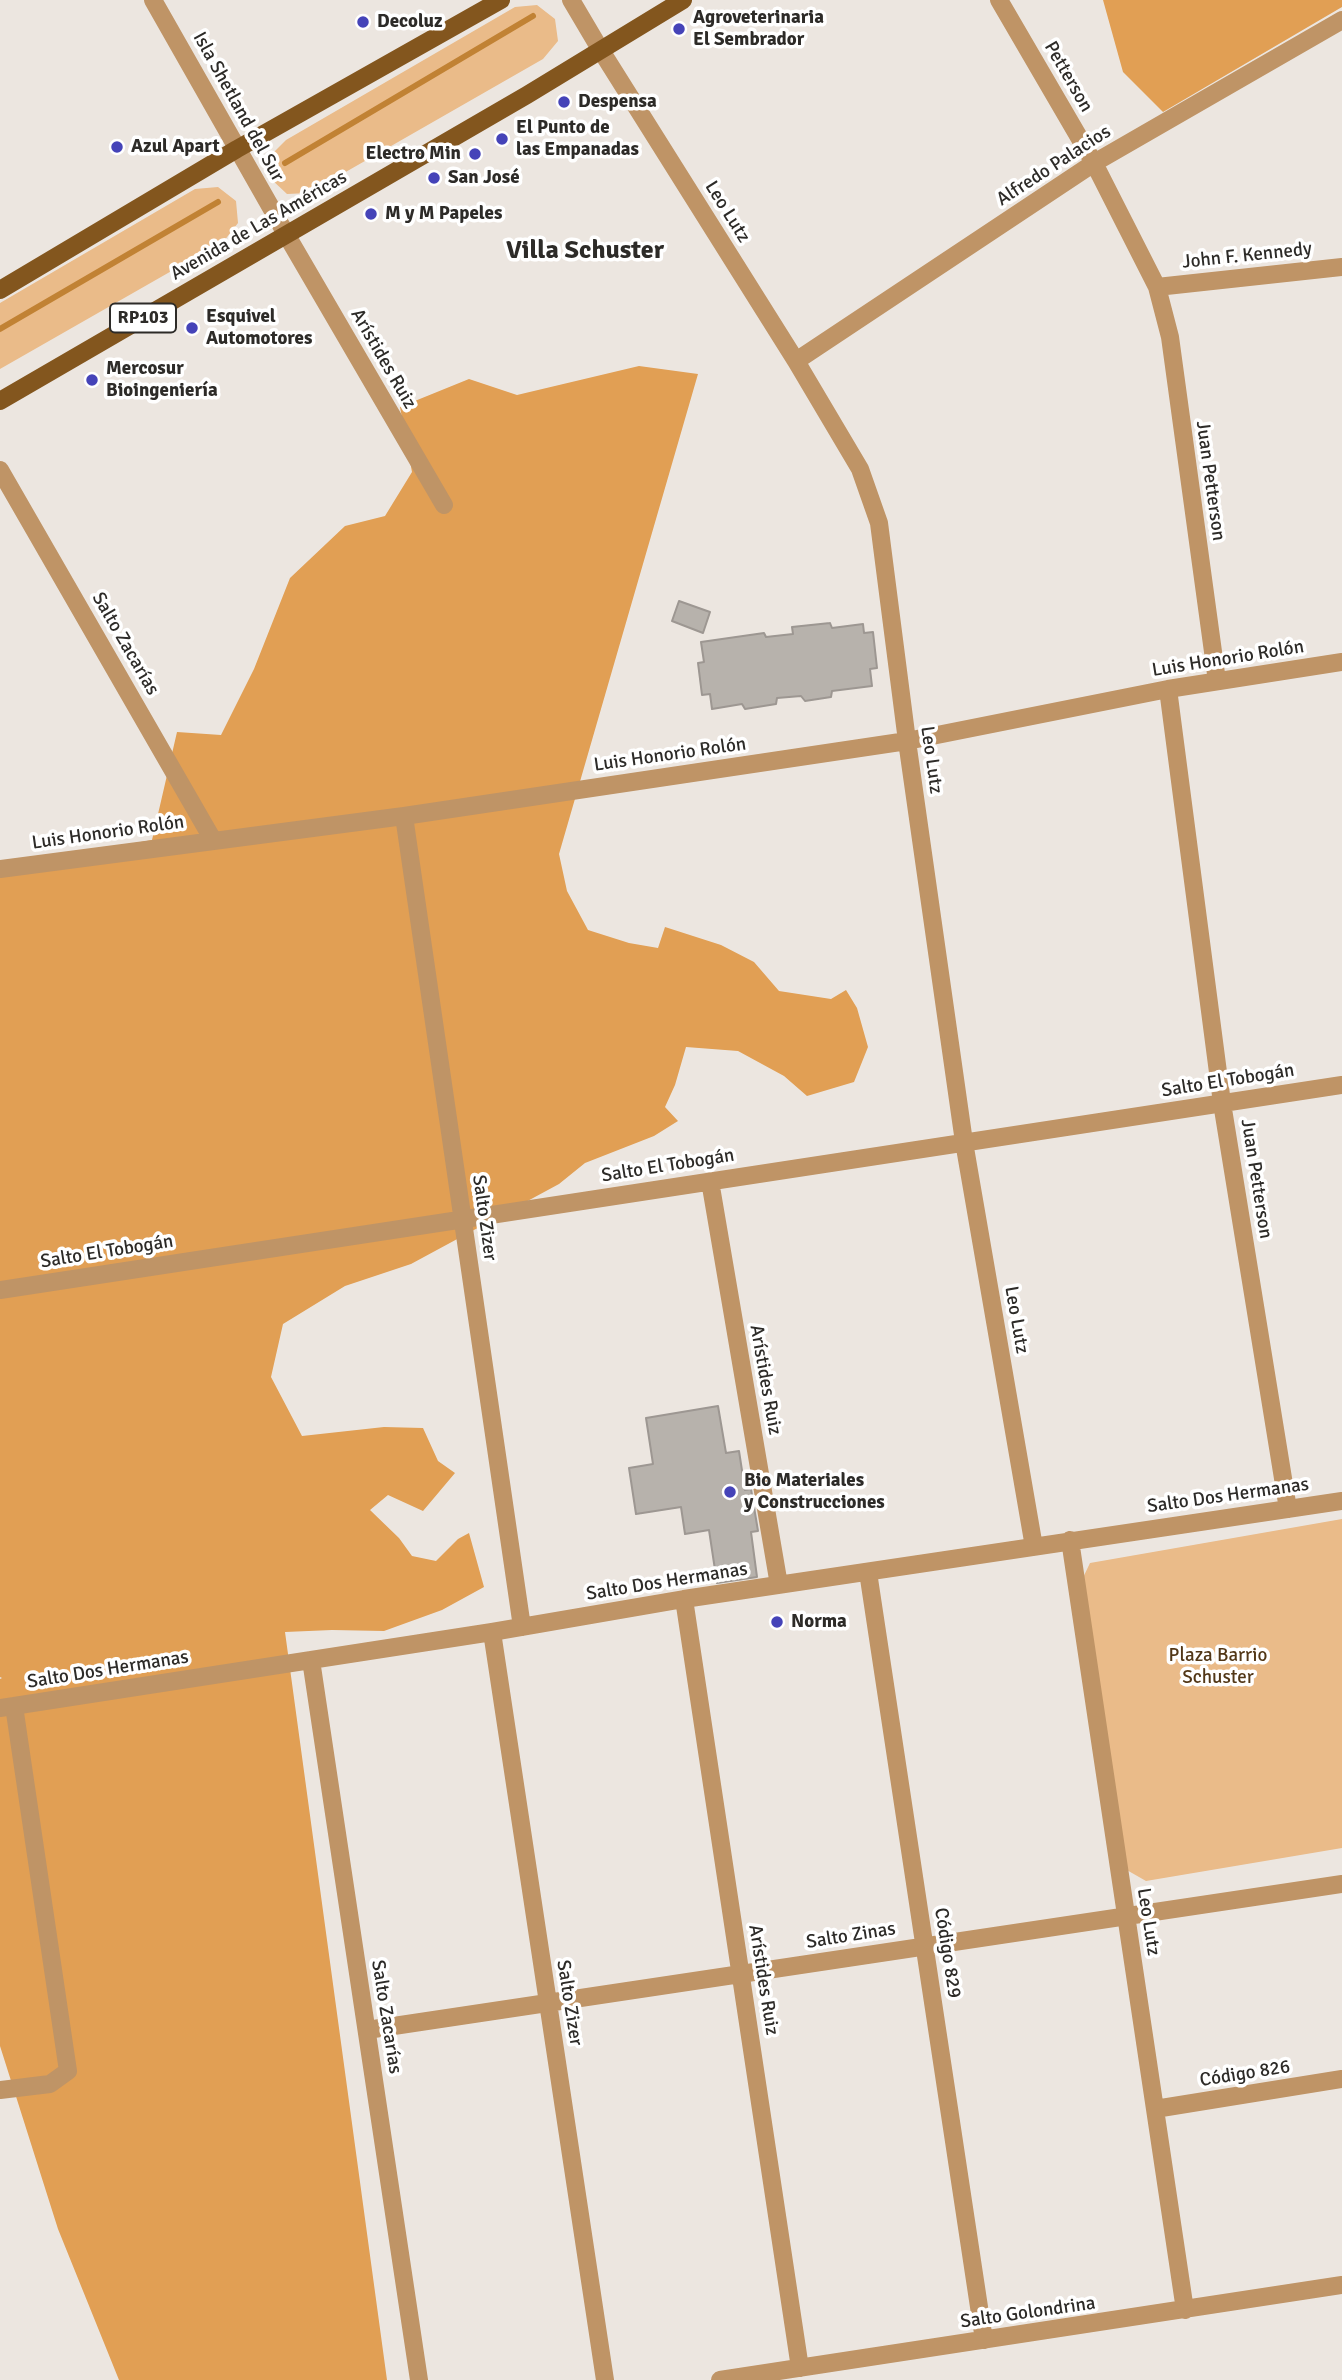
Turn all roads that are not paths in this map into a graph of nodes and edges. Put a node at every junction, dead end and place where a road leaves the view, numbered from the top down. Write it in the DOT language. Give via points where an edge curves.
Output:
graph roads {
  1 [pos="153,0"];
  2 [pos="502,0"];
  3 [pos="571,0"];
  4 [pos="682,0"];
  5 [pos="999,0"];
  6 [pos="1342,20"];
  7 [pos="600,49"];
  8 [pos="237,149"];
  9 [pos="1094,163"];
  10 [pos="285,234"];
  11 [pos="1342,267"];
  12 [pos="1157,287"];
  13 [pos="0,290"];
  14 [pos="796,361"];
  15 [pos="0,401"];
  16 [pos="0,470"];
  17 [pos="444,505"];
  18 [pos="1342,662"];
  19 [pos="1217,681"];
  20 [pos="1168,689"];
  21 [pos="907,741"];
  22 [pos="404,816"];
  23 [pos="213,840"];
  24 [pos="0,869"];
  25 [pos="1342,1085"];
  26 [pos="1222,1103"];
  27 [pos="964,1142"];
  28 [pos="710,1181"];
  29 [pos="463,1219"];
  30 [pos="0,1290"];
  31 [pos="1342,1501"];
  32 [pos="1288,1509"];
  33 [pos="1070,1541"];
  34 [pos="1034,1547"];
  35 [pos="868,1572"];
  36 [pos="779,1585"];
  37 [pos="684,1599"];
  38 [pos="522,1627"];
  39 [pos="492,1632"];
  40 [pos="311,1660"];
  41 [pos="7,1707"];
  42 [pos="1342,1884"];
  43 [pos="1126,1916"];
  44 [pos="924,1947"];
  45 [pos="741,1974"];
  46 [pos="548,2003"];
  47 [pos="367,2030"];
  48 [pos="1342,2080"];
  49 [pos="0,2090"];
  50 [pos="1155,2109"];
  51 [pos="1342,2286"];
  52 [pos="1185,2310"];
  53 [pos="984,2340"];
  54 [pos="800,2368"];
  55 [pos="419,2380"];
  56 [pos="605,2380"];
  57 [pos="720,2380"];
  1 -- 8 [label="street, Isla Shetland del Sur"];
  2 -- 8 [label="main road"];
  3 -- 7 [label="street, Leo Lutz"];
  4 -- 7 [label="main road, Avenida de Las Américas / RP103"];
  5 -- 9 [label="street, Petterson"];
  6 -- 9 [label="street, Alfredo Palacios"];
  7 -- 10 [label="main road, Avenida de Las Américas / RP103"];
  7 -- 14 [label="street, Leo Lutz"];
  8 -- 10 [label="street, Isla Shetland del Sur"];
  8 -- 13 [label="main road"];
  9 -- 12 [label="street, Petterson"];
  9 -- 14 [label="street, Alfredo Palacios"];
  10 -- 15 [label="main road, Avenida de Las Américas / RP103"];
  10 -- 17 [label="street, Arístides Ruiz"];
  11 -- 12 [label="street, John F. Kennedy"];
  12 -- 19 [label="street, Juan Petterson" via="1170,337"];
  14 -- 21 [label="street, Leo Lutz" via="860,469 879,523"];
  16 -- 23 [label="street, Salto Zacarías"];
  18 -- 19 [label="street, Luis Honorio Rolón"];
  19 -- 20 [label="street, Luis Honorio Rolón"];
  20 -- 21 [label="street, Luis Honorio Rolón"];
  20 -- 26 [label="street, Juan Petterson"];
  21 -- 22 [label="street, Luis Honorio Rolón"];
  21 -- 27 [label="street, Leo Lutz"];
  22 -- 23 [label="street, Luis Honorio Rolón"];
  22 -- 29 [label="street, Salto Zizer"];
  23 -- 24 [label="street, Luis Honorio Rolón"];
  25 -- 26 [label="street, Salto El Tobogán"];
  26 -- 27 [label="street, Salto El Tobogán"];
  26 -- 32 [label="street, Juan Petterson"];
  27 -- 28 [label="street, Salto El Tobogán"];
  27 -- 34 [label="street, Leo Lutz"];
  28 -- 29 [label="street, Salto El Tobogán"];
  28 -- 36 [label="street, Arístides Ruiz"];
  29 -- 30 [label="street, Salto El Tobogán"];
  29 -- 38 [label="street, Salto Zizer"];
  31 -- 32 [label="street, Salto Dos Hermanas"];
  32 -- 33 [label="street, Salto Dos Hermanas"];
  33 -- 34 [label="street, Salto Dos Hermanas"];
  33 -- 43 [label="street, Leo Lutz"];
  34 -- 35 [label="street, Salto Dos Hermanas"];
  35 -- 36 [label="street, Salto Dos Hermanas"];
  35 -- 44 [label="street, Código 829"];
  36 -- 37 [label="street, Salto Dos Hermanas"];
  37 -- 38 [label="street, Salto Dos Hermanas"];
  37 -- 45 [label="street, Arístides Ruiz"];
  38 -- 39 [label="street, Salto Dos Hermanas"];
  39 -- 40 [label="street, Salto Dos Hermanas"];
  39 -- 46 [label="street, Salto Zizer"];
  40 -- 41 [label="street, Salto Dos Hermanas"];
  40 -- 47 [label="street, Salto Zacarías"];
  41 -- 49 [label="street" via="68,2071 50,2084"];
  42 -- 43 [label="street, Salto Zinas"];
  43 -- 44 [label="street, Salto Zinas"];
  43 -- 50 [label="street, Leo Lutz"];
  44 -- 45 [label="street, Salto Zinas"];
  44 -- 53 [label="street, Código 829"];
  45 -- 46 [label="street, Salto Zinas"];
  45 -- 54 [label="street, Arístides Ruiz"];
  46 -- 47 [label="street, Salto Zinas"];
  46 -- 56 [label="street, Salto Zizer"];
  47 -- 55 [label="street, Salto Zacarías"];
  48 -- 50 [label="street, Código 826"];
  50 -- 52 [label="street, Leo Lutz"];
  51 -- 52 [label="street, Salto Golondrina"];
  52 -- 53 [label="street, Salto Golondrina"];
  53 -- 54 [label="street, Salto Golondrina"];
  54 -- 57 [label="street, Salto Golondrina"];
}
